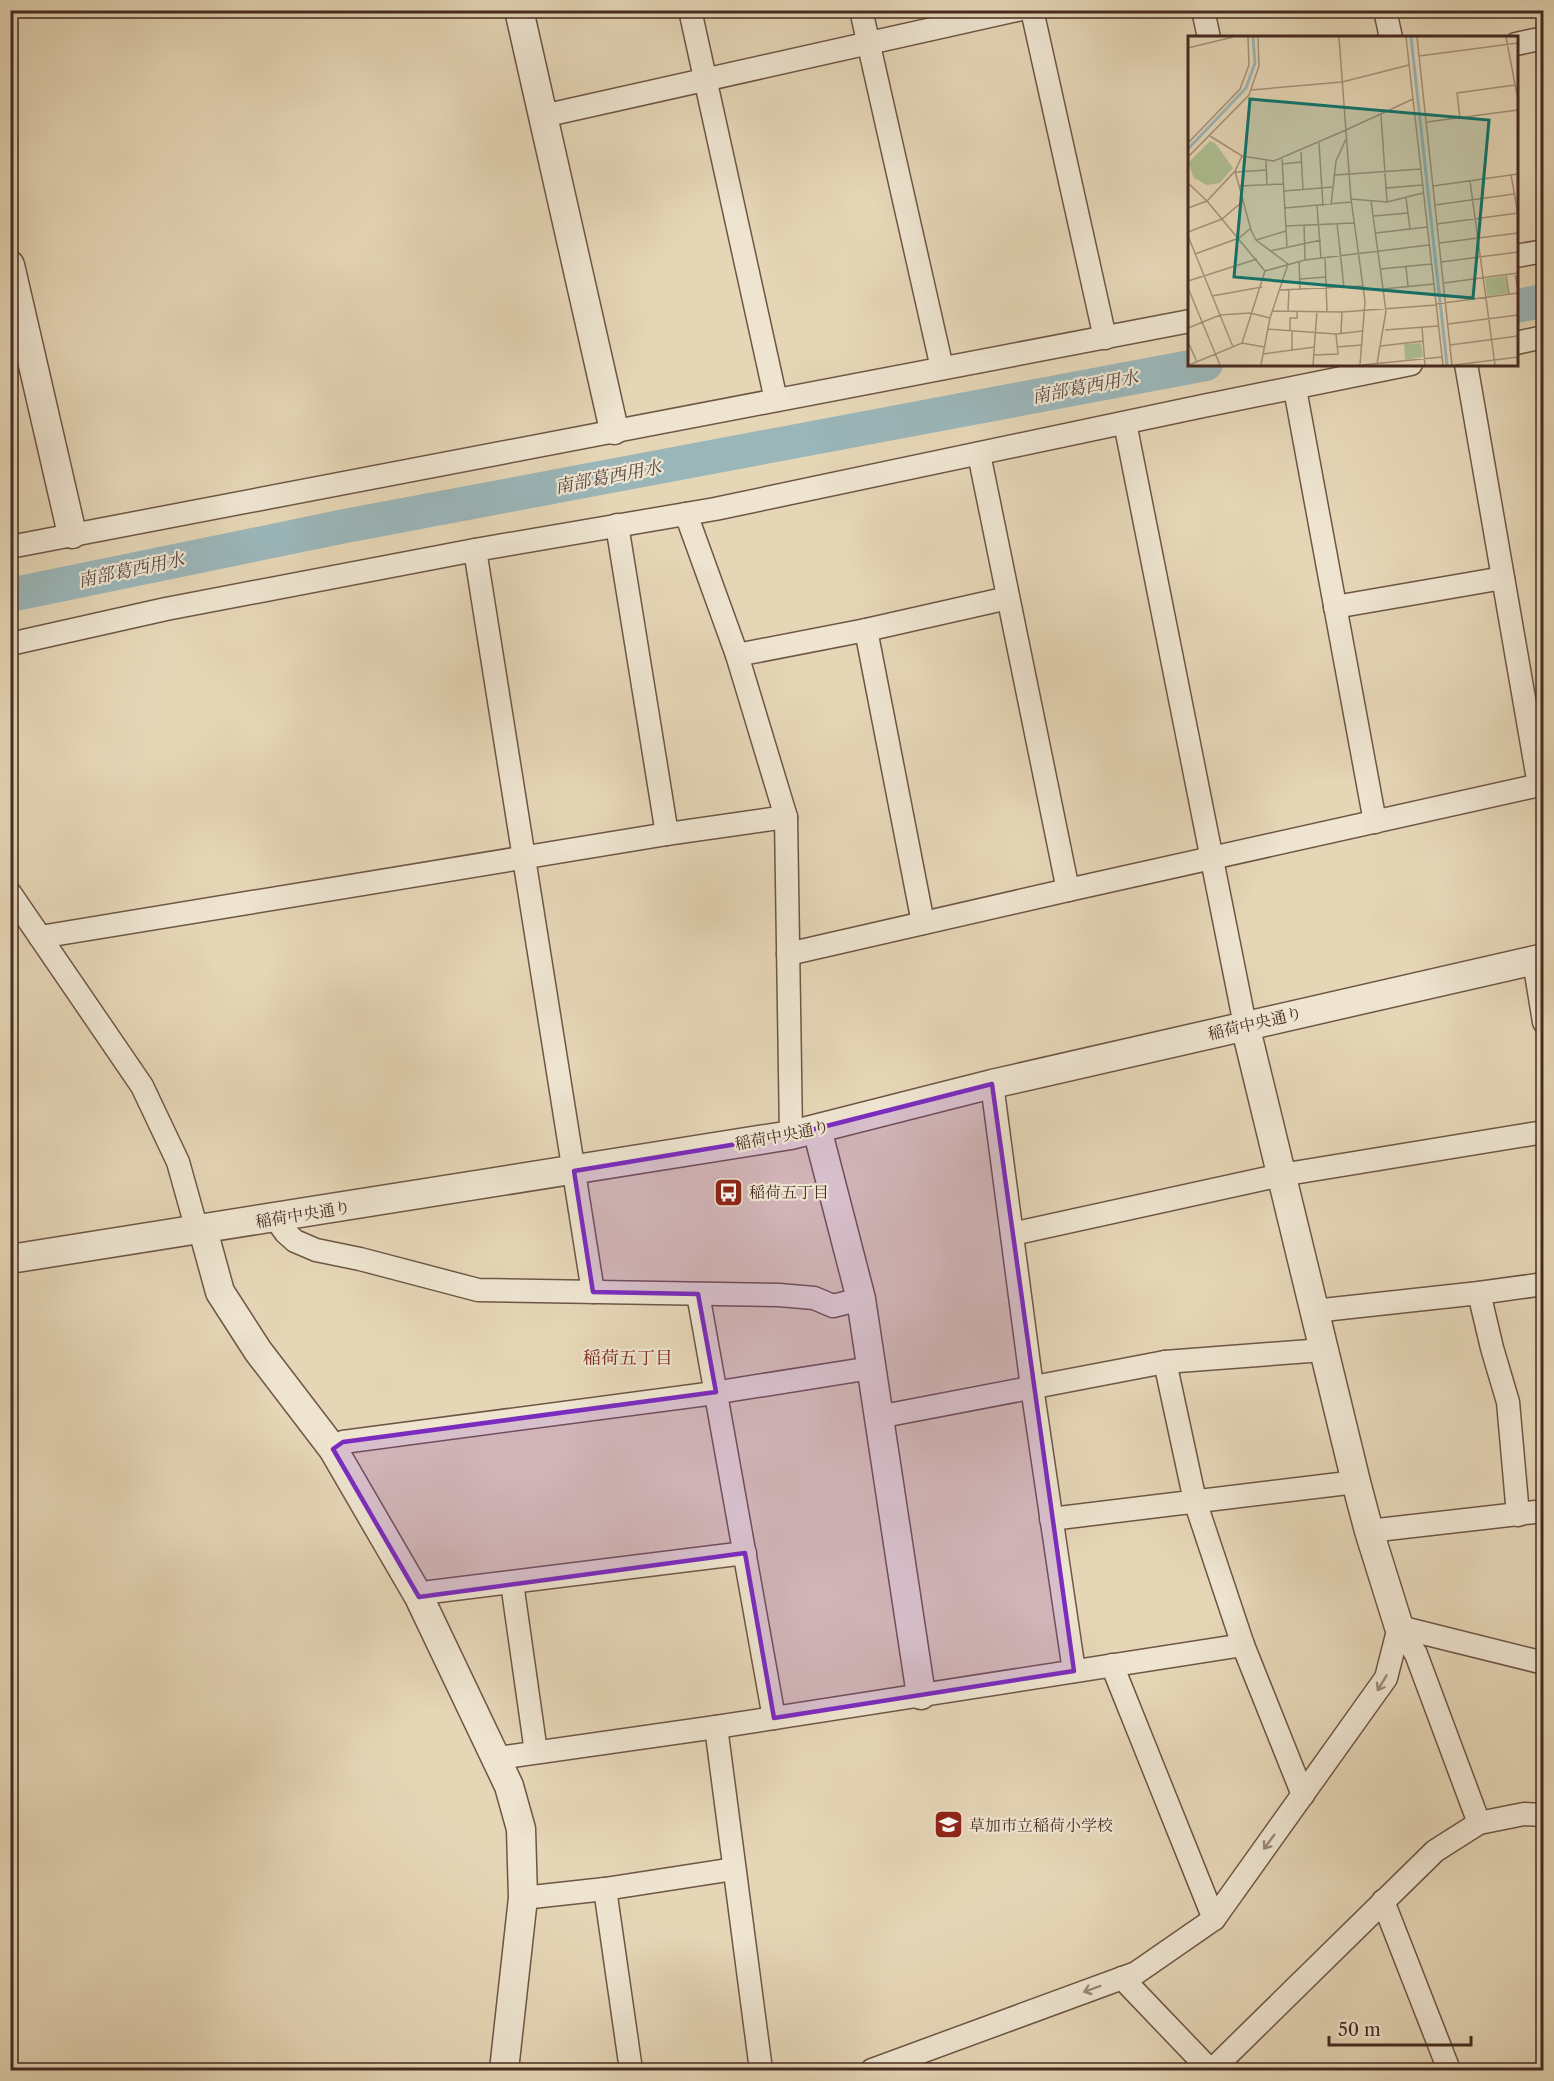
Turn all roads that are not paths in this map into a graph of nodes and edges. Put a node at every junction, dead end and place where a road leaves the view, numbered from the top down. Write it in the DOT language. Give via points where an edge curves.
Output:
graph roads {
  1 [pos="519,10"];
  2 [pos="690,10"];
  3 [pos="861,10"];
  4 [pos="1017,10"];
  5 [pos="1032,10"];
  6 [pos="1203,10"];
  7 [pos="1385,10"];
  8 [pos="1209,36"];
  9 [pos="1391,36"];
  10 [pos="1544,38"];
  11 [pos="868,43"];
  12 [pos="1518,44"];
  13 [pos="705,80"];
  14 [pos="543,117"];
  15 [pos="1544,250"];
  16 [pos="1518,256"];
  17 [pos="10,265"];
  18 [pos="1188,321"];
  19 [pos="1544,337"];
  20 [pos="1105,338"];
  21 [pos="1518,343"];
  22 [pos="1402,366"];
  23 [pos="1466,366"];
  24 [pos="942,368"];
  25 [pos="1294,389"];
  26 [pos="776,400"];
  27 [pos="1125,423"];
  28 [pos="614,430"];
  29 [pos="979,454"];
  30 [pos="686,514"];
  31 [pos="616,525"];
  32 [pos="72,534"];
  33 [pos="10,547"];
  34 [pos="475,550"];
  35 [pos="1503,578"];
  36 [pos="1008,598"];
  37 [pos="1335,607"];
  38 [pos="867,630"];
  39 [pos="10,644"];
  40 [pos="737,655"];
  41 [pos="1541,785"];
  42 [pos="786,817"];
  43 [pos="1375,822"];
  44 [pos="667,834"];
  45 [pos="524,858"];
  46 [pos="1212,859"];
  47 [pos="1068,890"];
  48 [pos="10,893"];
  49 [pos="923,923"];
  50 [pos="40,937"];
  51 [pos="788,954"];
  52 [pos="1539,959"];
  53 [pos="1544,1022"];
  54 [pos="1245,1025"];
  55 [pos="992,1084"];
  56 [pos="804,1132"];
  57 [pos="1544,1132"];
  58 [pos="574,1171"];
  59 [pos="1281,1175"];
  60 [pos="275,1218"];
  61 [pos="200,1230"];
  62 [pos="1012,1234"];
  63 [pos="10,1259"];
  64 [pos="1544,1284"];
  65 [pos="593,1292"];
  66 [pos="1479,1293"];
  67 [pos="698,1294"];
  68 [pos="861,1299"];
  69 [pos="1314,1311"];
  70 [pos="1323,1350"];
  71 [pos="1165,1362"];
  72 [pos="871,1368"];
  73 [pos="1032,1387"];
  74 [pos="716,1392"];
  75 [pos="878,1417"];
  76 [pos="333,1449"];
  77 [pos="1356,1482"];
  78 [pos="1195,1501"];
  79 [pos="1544,1511"];
  80 [pos="1518,1515"];
  81 [pos="1051,1519"];
  82 [pos="1369,1532"];
  83 [pos="745,1553"];
  84 [pos="512,1582"];
  85 [pos="420,1597"];
  86 [pos="1399,1627"];
  87 [pos="1243,1645"];
  88 [pos="1544,1663"];
  89 [pos="1112,1665"];
  90 [pos="1074,1671"];
  91 [pos="921,1695"];
  92 [pos="774,1718"];
  93 [pos="716,1727"];
  94 [pos="536,1752"];
  95 [pos="498,1758"];
  96 [pos="1303,1795"];
  97 [pos="1544,1815"];
  98 [pos="1479,1823"];
  99 [pos="734,1869"];
  100 [pos="605,1889"];
  101 [pos="523,1898"];
  102 [pos="1383,1901"];
  103 [pos="1214,1919"];
  104 [pos="1122,1978"];
  105 [pos="885,2069"];
  106 [pos="504,2070"];
  107 [pos="631,2070"];
  108 [pos="761,2070"];
  109 [pos="1211,2070"];
  110 [pos="1449,2070"];
  1 -- 14 [label="street"];
  2 -- 13 [label="street"];
  3 -- 11 [label="street"];
  4 -- 11 [label="street"];
  5 -- 20 [label="street"];
  6 -- 8 [label="street"];
  7 -- 9 [label="street"];
  10 -- 12 [label="street"];
  11 -- 13 [label="street"];
  11 -- 24 [label="street"];
  13 -- 14 [label="street"];
  13 -- 26 [label="street"];
  14 -- 28 [label="street"];
  15 -- 16 [label="street"];
  17 -- 32 [label="street"];
  18 -- 20 [label="street"];
  19 -- 21 [label="street"];
  20 -- 24 [label="street"];
  22 -- 25 [label="street"];
  23 -- 35 [label="street"];
  24 -- 26 [label="street"];
  25 -- 27 [label="street"];
  25 -- 37 [label="street"];
  26 -- 28 [label="street"];
  27 -- 29 [label="street"];
  27 -- 46 [label="street"];
  28 -- 32 [label="street"];
  29 -- 30 [label="street"];
  29 -- 36 [label="street"];
  30 -- 31 [label="street"];
  30 -- 40 [label="street"];
  31 -- 34 [label="street"];
  31 -- 44 [label="street"];
  32 -- 33 [label="street"];
  34 -- 39 [label="street" via="166,609"];
  34 -- 45 [label="street"];
  35 -- 37 [label="street"];
  35 -- 41 [label="street"];
  36 -- 38 [label="street"];
  36 -- 47 [label="street"];
  37 -- 43 [label="street"];
  38 -- 40 [label="street"];
  38 -- 49 [label="street"];
  40 -- 42 [label="street"];
  41 -- 43 [label="street"];
  42 -- 44 [label="street"];
  42 -- 51 [label="street"];
  43 -- 46 [label="street"];
  44 -- 45 [label="street"];
  45 -- 50 [label="street"];
  45 -- 58 [label="street"];
  46 -- 47 [label="street"];
  46 -- 54 [label="street"];
  47 -- 49 [label="street"];
  48 -- 50 [label="street"];
  49 -- 51 [label="street"];
  50 -- 61 [label="street" via="142,1086 178,1162"];
  51 -- 56 [label="street"];
  52 -- 53 [label="street"];
  52 -- 54 [label="street, 稲荷中央通り"];
  54 -- 55 [label="street, 稲荷中央通り"];
  54 -- 59 [label="street"];
  55 -- 56 [label="street, 稲荷中央通り"];
  55 -- 62 [label="street"];
  56 -- 58 [label="street, 稲荷中央通り"];
  56 -- 68 [label="street"];
  57 -- 59 [label="street"];
  58 -- 60 [label="street, 稲荷中央通り"];
  58 -- 65 [label="street"];
  59 -- 62 [label="street"];
  59 -- 69 [label="street"];
  60 -- 61 [label="street, 稲荷中央通り"];
  60 -- 65 [label="street" via="295,1241 316,1250 478,1290"];
  61 -- 63 [label="street, 稲荷中央通り"];
  61 -- 76 [label="street" via="220,1292 258,1351"];
  62 -- 73 [label="street"];
  64 -- 66 [label="street"];
  65 -- 67 [label="street"];
  66 -- 69 [label="street"];
  66 -- 80 [label="street" via="1508,1402"];
  67 -- 68 [label="street" via="814,1298 833,1306"];
  67 -- 74 [label="street"];
  68 -- 72 [label="street"];
  69 -- 70 [label="street"];
  70 -- 71 [label="street"];
  70 -- 77 [label="street"];
  71 -- 73 [label="street"];
  71 -- 78 [label="street"];
  72 -- 74 [label="street"];
  72 -- 75 [label="street"];
  73 -- 75 [label="street"];
  73 -- 81 [label="street"];
  74 -- 76 [label="street" via="344,1442"];
  74 -- 83 [label="street"];
  75 -- 91 [label="street"];
  76 -- 85 [label="street"];
  77 -- 78 [label="street"];
  77 -- 82 [label="street"];
  78 -- 81 [label="street"];
  78 -- 87 [label="street"];
  79 -- 80 [label="street"];
  80 -- 82 [label="street"];
  81 -- 90 [label="street"];
  82 -- 86 [label="street"];
  83 -- 84 [label="street"];
  83 -- 92 [label="street"];
  84 -- 85 [label="street" via="430,1592"];
  84 -- 94 [label="street"];
  85 -- 95 [label="street"];
  86 -- 88 [label="street"];
  86 -- 96 [label="street, one-way" via="1386,1678"];
  86 -- 98 [label="street" via="1416,1654"];
  87 -- 89 [label="street"];
  87 -- 96 [label="street"];
  89 -- 90 [label="street"];
  89 -- 103 [label="street"];
  90 -- 91 [label="street"];
  91 -- 92 [label="street"];
  92 -- 93 [label="street"];
  93 -- 94 [label="street"];
  93 -- 99 [label="street"];
  94 -- 95 [label="street"];
  95 -- 101 [label="street" via="521,1829"];
  96 -- 103 [label="street, one-way"];
  97 -- 98 [label="street" via="1524,1814"];
  98 -- 102 [label="street" via="1435,1851"];
  99 -- 100 [label="street"];
  99 -- 108 [label="street"];
  100 -- 101 [label="street"];
  100 -- 107 [label="street"];
  101 -- 106 [label="street"];
  102 -- 109 [label="street"];
  102 -- 110 [label="street"];
  103 -- 104 [label="street" via="1136,1973"];
  104 -- 105 [label="street, one-way" via="964,2035"];
  104 -- 109 [label="street"];
}
